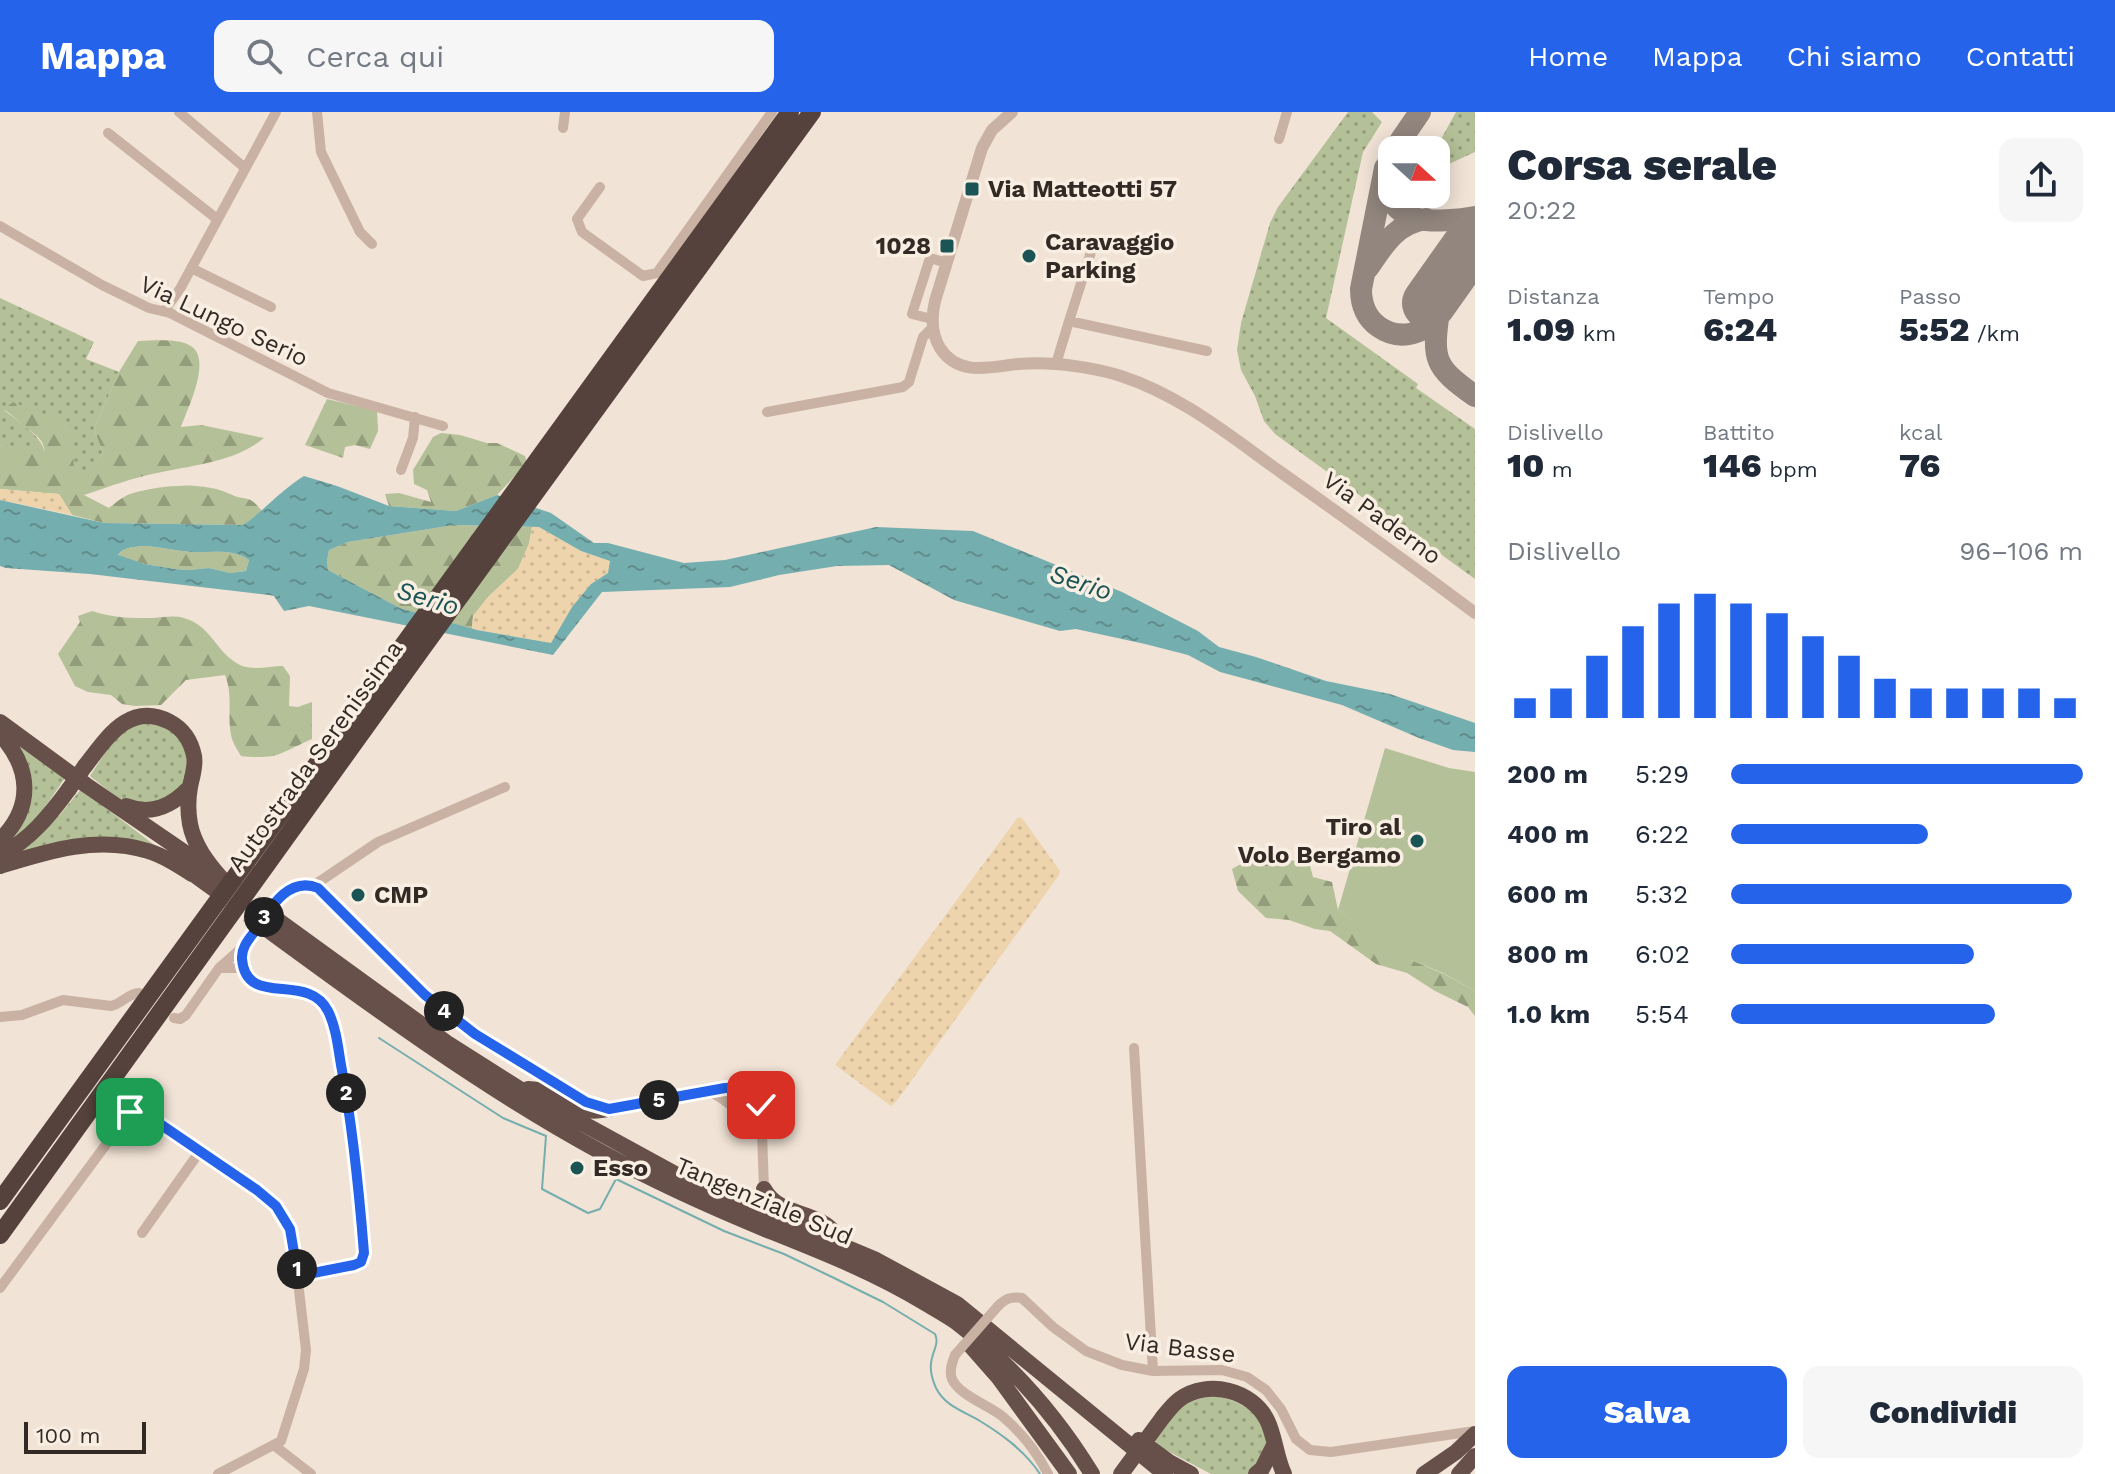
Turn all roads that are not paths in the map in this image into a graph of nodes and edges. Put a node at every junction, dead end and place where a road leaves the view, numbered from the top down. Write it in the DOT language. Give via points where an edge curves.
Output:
graph roads {
  1 [pos="179,112"];
  2 [pos="276,112"];
  3 [pos="565,112"];
  4 [pos="772,112"];
  5 [pos="790,112"];
  6 [pos="812,112"];
  7 [pos="1012,112"];
  8 [pos="1287,112"];
  9 [pos="320,113"];
  10 [pos="563,128"];
  11 [pos="108,133"];
  12 [pos="1279,139"];
  13 [pos="245,168"];
  14 [pos="600,187"];
  15 [pos="217,219"];
  16 [pos="0,226"];
  17 [pos="372,244"];
  18 [pos="1092,249"];
  19 [pos="947,263"];
  20 [pos="191,268"];
  21 [pos="271,307"];
  22 [pos="164,311"];
  23 [pos="1069,321"];
  24 [pos="932,324"];
  25 [pos="1207,351"];
  26 [pos="1056,364"];
  27 [pos="767,412"];
  28 [pos="415,417"];
  29 [pos="443,426"];
  30 [pos="401,470"];
  31 [pos="1475,613"];
  32 [pos="412,649"];
  33 [pos="0,722"];
  34 [pos="0,734"];
  35 [pos="77,787"];
  36 [pos="190,787"];
  37 [pos="505,787"];
  38 [pos="0,840"];
  39 [pos="0,855"];
  40 [pos="0,866"];
  41 [pos="192,874"];
  42 [pos="217,884"];
  43 [pos="313,886"];
  44 [pos="244,946"];
  45 [pos="219,968"];
  46 [pos="244,968"];
  47 [pos="139,993"];
  48 [pos="0,1017"];
  49 [pos="174,1018"];
  50 [pos="1134,1048"];
  51 [pos="518,1088"];
  52 [pos="708,1091"];
  53 [pos="609,1109"];
  54 [pos="762,1113"];
  55 [pos="200,1151"];
  56 [pos="764,1189"];
  57 [pos="0,1201"];
  58 [pos="142,1233"];
  59 [pos="0,1235"];
  60 [pos="842,1245"];
  61 [pos="298,1276"];
  62 [pos="0,1288"];
  63 [pos="954,1321"];
  64 [pos="1013,1349"];
  65 [pos="1153,1371"];
  66 [pos="1475,1433"];
  67 [pos="1274,1445"];
  68 [pos="275,1446"];
  69 [pos="1151,1449"];
  70 [pos="1475,1456"];
  71 [pos="218,1474"];
  72 [pos="311,1474"];
  73 [pos="1048,1474"];
  74 [pos="1069,1474"];
  75 [pos="1092,1474"];
  76 [pos="1121,1474"];
  77 [pos="1165,1474"];
  78 [pos="1191,1474"];
  79 [pos="1204,1474"];
  80 [pos="1256,1474"];
  81 [pos="1284,1474"];
  82 [pos="1424,1474"];
  83 [pos="1459,1474"];
  1 -- 13 [label="street"];
  2 -- 13 [label="street"];
  3 -- 10 [label="street"];
  4 -- 14 [label="street" via="657,273 643,276 582,232 577,219"];
  5 -- 32 [label="highway, Autostrada Serenissima" via="528,473"];
  6 -- 32 [label="highway, Autostrada Serenissima" via="549,474"];
  7 -- 19 [label="street" via="982,148"];
  8 -- 12 [label="street"];
  9 -- 17 [label="street" via="321,152 360,232"];
  11 -- 15 [label="street"];
  13 -- 15 [label="street"];
  15 -- 20 [label="street"];
  16 -- 22 [label="street, Via Lungo Serio" via="102,285"];
  18 -- 23 [label="street"];
  19 -- 24 [label="street"];
  19 -- 24 [label="street" via="930,258 912,314"];
  20 -- 21 [label="street"];
  20 -- 22 [label="street"];
  22 -- 28 [label="street, Via Lungo Serio" via="328,393"];
  23 -- 25 [label="street"];
  23 -- 26 [label="street"];
  24 -- 26 [label="street, Via Paderno" via="945,355 968,367"];
  24 -- 27 [label="street" via="903,387"];
  26 -- 31 [label="street, Via Paderno" via="1117,374 1186,405"];
  28 -- 29 [label="street, Via Lungo Serio"];
  28 -- 30 [label="street"];
  32 -- 57 [label="highway, Autostrada Serenissima"];
  32 -- 59 [label="highway, Autostrada Serenissima"];
  33 -- 35 [label="highway"];
  34 -- 38 [label="highway" via="14,752 25,788 18,817"];
  35 -- 36 [label="highway" via="147,811 174,802"];
  35 -- 36 [label="highway, bridge" via="85,766 110,734 137,717 157,717 175,725 191,744 195,763"];
  35 -- 39 [label="highway" via="39,826"];
  35 -- 41 [label="highway"];
  35 -- 42 [label="highway" via="164,837"];
  36 -- 42 [label="highway" via="192,834"];
  37 -- 43 [label="street" via="378,842"];
  40 -- 41 [label="highway" via="66,848 114,844 146,850"];
  41 -- 42 [label="highway"];
  43 -- 44 [label="street" via="297,886 277,900"];
  43 -- 53 [label="street" via="425,995 475,1034 586,1102"];
  44 -- 45 [label="street"];
  44 -- 46 [label="street"];
  45 -- 46 [label="street"];
  45 -- 49 [label="street" via="186,1015"];
  46 -- 61 [label="street" via="263,987 304,991 322,1003 334,1029 345,1085 364,1256 354,1265"];
  47 -- 48 [label="street" via="111,1006 63,1000"];
  50 -- 65 [label="street"];
  51 -- 53 [label="highway" via="551,1092 593,1113"];
  51 -- 60 [label="highway, Tangenziale Sud" via="688,1181"];
  51 -- 63 [label="highway, Tangenziale Sud" via="268,921 435,1050 561,1129 691,1197 876,1276"];
  52 -- 53 [label="street"];
  52 -- 54 [label="street" via="741,1113"];
  52 -- 54 [label="street" via="749,1090 759,1099"];
  54 -- 56 [label="street"];
  55 -- 58 [label="street"];
  55 -- 61 [label="street" via="276,1206 290,1229"];
  55 -- 62 [label="street" via="141,1111 130,1112"];
  56 -- 60 [label="highway" via="777,1204 829,1226"];
  60 -- 64 [label="highway, Tangenziale Sud" via="957,1304"];
  61 -- 68 [label="street" via="304,1369 284,1435"];
  63 -- 74 [label="highway"];
  63 -- 75 [label="highway, Tangenziale Sud" via="1042,1402"];
  64 -- 69 [label="highway"];
  64 -- 77 [label="highway"];
  65 -- 66 [label="street, Via Basse" via="1222,1370 1247,1377 1266,1390 1296,1439 1310,1450 1331,1452"];
  65 -- 73 [label="street, Via Basse, bridge" via="1086,1351 1022,1298 1008,1298 998,1306 955,1355 951,1376 960,1389 1001,1415"];
  66 -- 82 [label="highway"];
  67 -- 76 [label="highway, bridge" via="1267,1420 1246,1398 1232,1391 1203,1390 1181,1398"];
  67 -- 80 [label="highway"];
  67 -- 81 [label="highway"];
  68 -- 71 [label="street"];
  68 -- 72 [label="street"];
  69 -- 78 [label="highway"];
  69 -- 79 [label="highway"];
  70 -- 83 [label="highway"];
}
